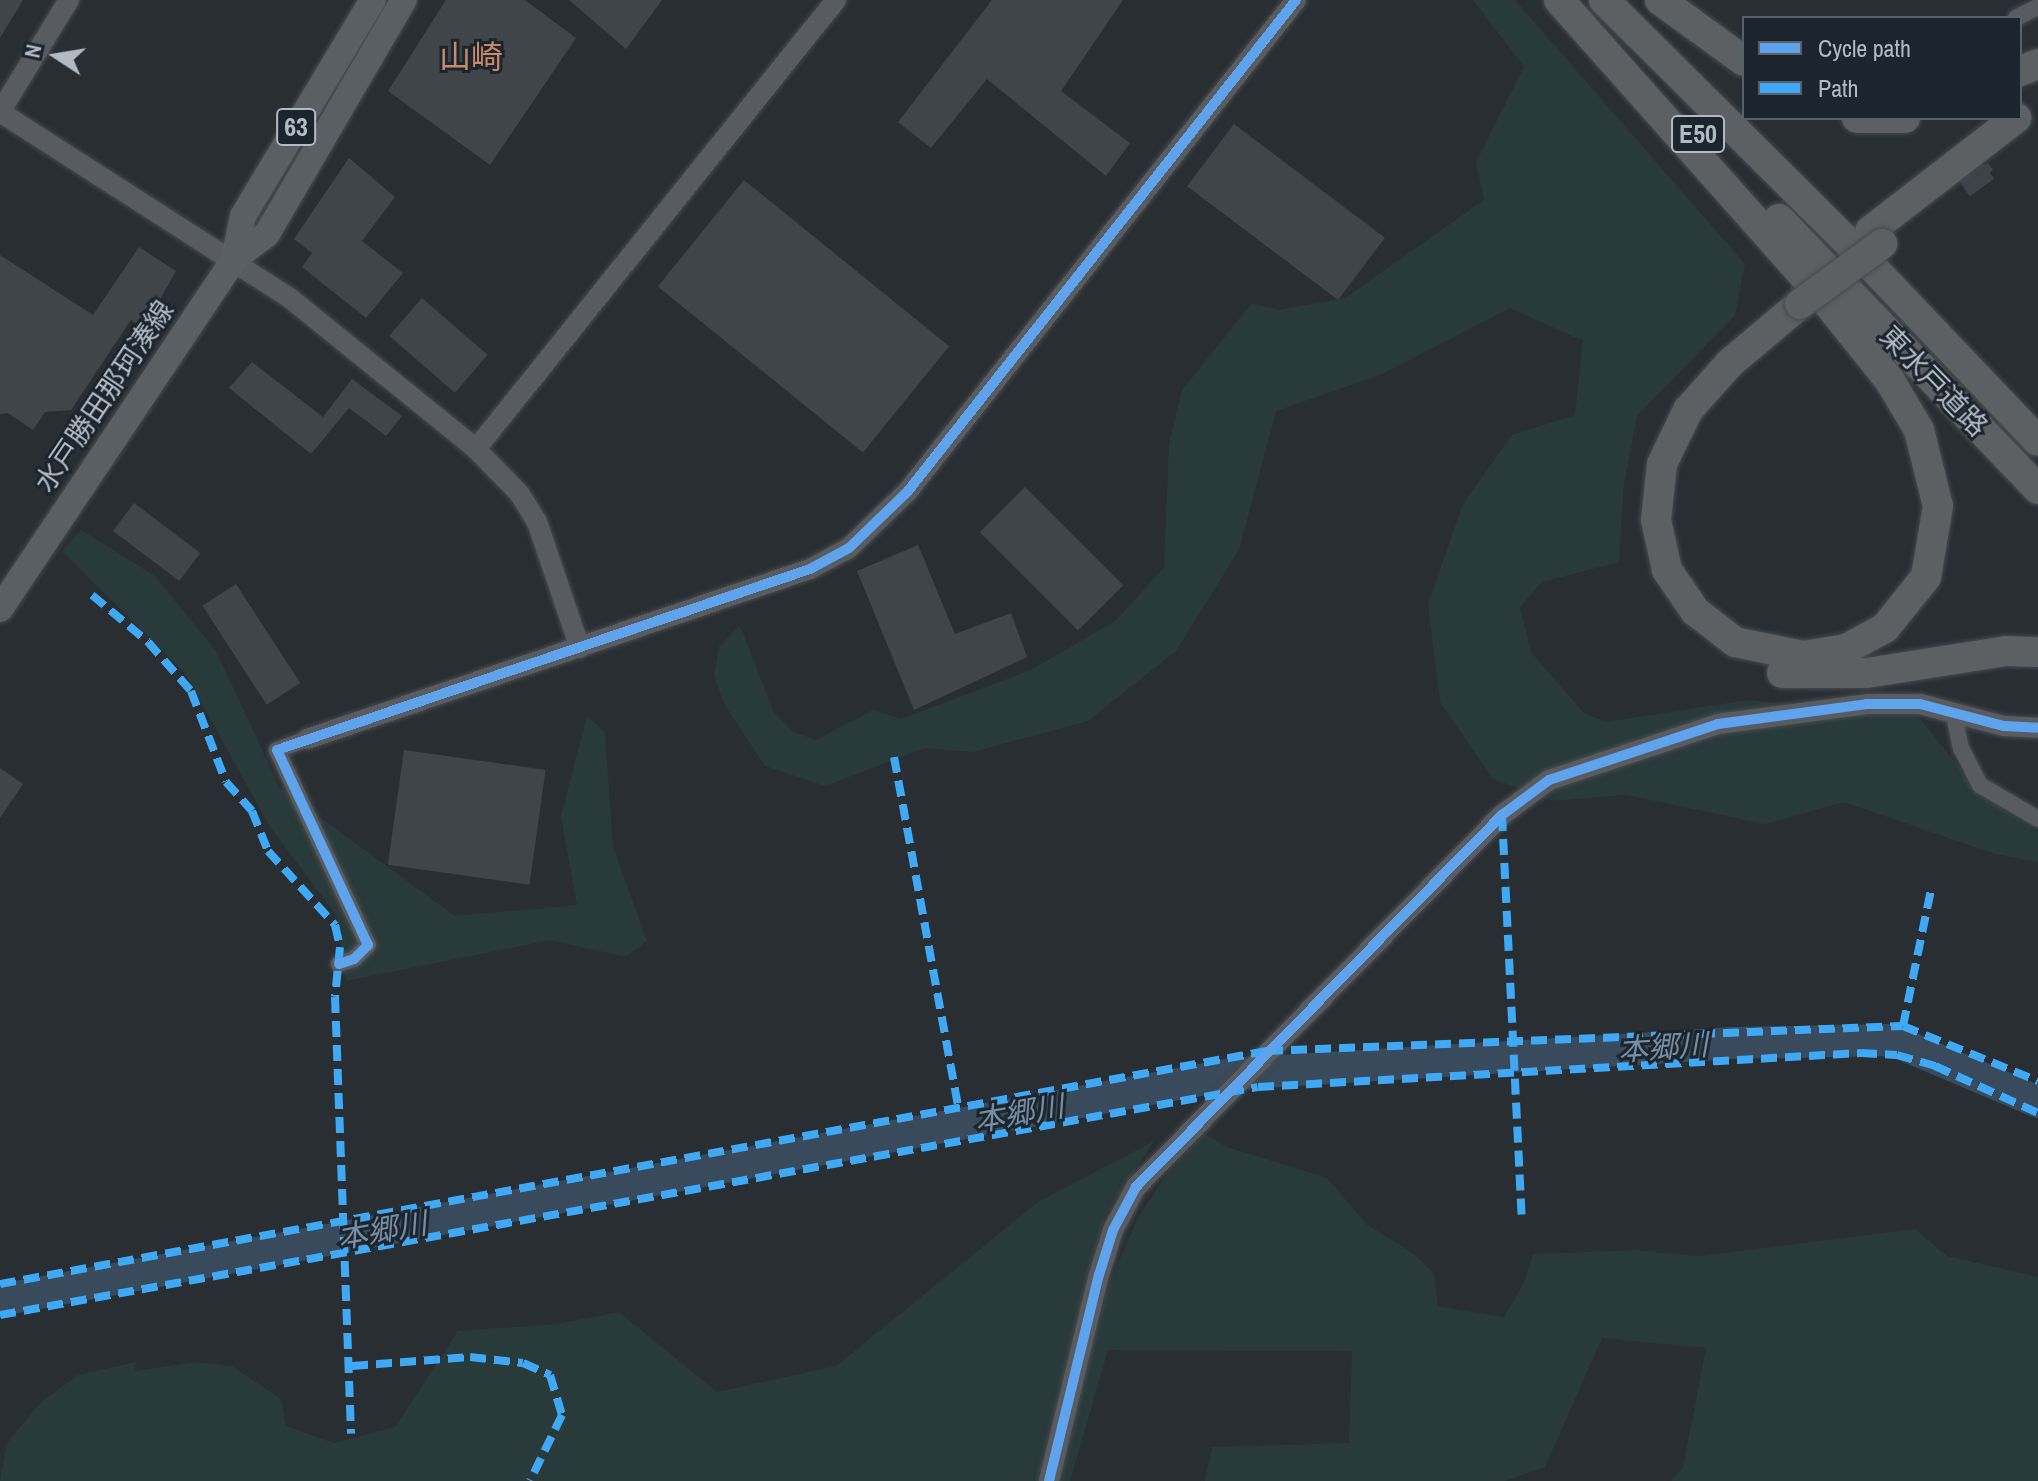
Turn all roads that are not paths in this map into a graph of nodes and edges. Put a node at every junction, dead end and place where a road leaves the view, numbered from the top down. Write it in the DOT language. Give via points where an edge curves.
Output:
graph roads {
  1 [pos="69,0"];
  2 [pos="373,0"];
  3 [pos="404,0"];
  4 [pos="836,0"];
  5 [pos="1296,0"];
  6 [pos="1561,0"];
  7 [pos="1604,0"];
  8 [pos="1660,0"];
  9 [pos="2038,7"];
  10 [pos="2020,16"];
  11 [pos="1742,60"];
  12 [pos="0,112"];
  13 [pos="2013,120"];
  14 [pos="2038,125"];
  15 [pos="1989,164"];
  16 [pos="1961,184"];
  17 [pos="1870,242"];
  18 [pos="234,259"];
  19 [pos="1794,298"];
  20 [pos="2038,441"];
  21 [pos="476,449"];
  22 [pos="2038,489"];
  23 [pos="0,609"];
  24 [pos="580,648"];
  25 [pos="2038,652"];
  26 [pos="1953,711"];
  27 [pos="2038,728"];
  28 [pos="307,739"];
  29 [pos="2038,819"];
  30 [pos="339,964"];
  31 [pos="1049,1481"];
  1 -- 12 [label="street"];
  2 -- 18 [label="main road, 水戸勝田那珂湊線 / 63" via="243,216"];
  3 -- 18 [label="main road, 水戸勝田那珂湊線 / 63" via="267,234"];
  4 -- 21 [label="street"];
  5 -- 24 [label="street" via="918,479 876,524 849,548 810,569"];
  6 -- 19 [label="highway" via="1826,301 1890,381 1919,430 1938,506 1926,577 1885,628 1846,649 1803,656 1735,642 1695,611 1667,570 1656,520 1662,464 1688,410"];
  6 -- 22 [label="highway, 東水戸道路 / E50"];
  7 -- 17 [label="highway, E50"];
  8 -- 11 [label="highway"];
  9 -- 10 [label="street"];
  12 -- 18 [label="street"];
  13 -- 17 [label="highway"];
  14 -- 15 [label="highway"];
  16 -- 17 [label="highway"];
  17 -- 19 [label="highway"];
  17 -- 20 [label="highway, 東水戸道路 / E50"];
  18 -- 21 [label="street"];
  18 -- 23 [label="main road, 水戸勝田那珂湊線 / 63"];
  19 -- 25 [label="highway" via="1695,375 1658,430 1640,487 1638,515 1641,542 1661,594 1716,650 1781,673 1867,673 2006,651"];
  21 -- 24 [label="street" via="519,493 537,522"];
  24 -- 28 [label="street"];
  26 -- 27 [label="street" via="2004,726"];
  26 -- 29 [label="street" via="1961,748 1980,785"];
  26 -- 31 [label="street" via="1920,704 1867,704 1718,724 1549,780 1502,815 1136,1187 1113,1230"];
  28 -- 30 [label="street" via="277,750 368,945 354,959"];
}
